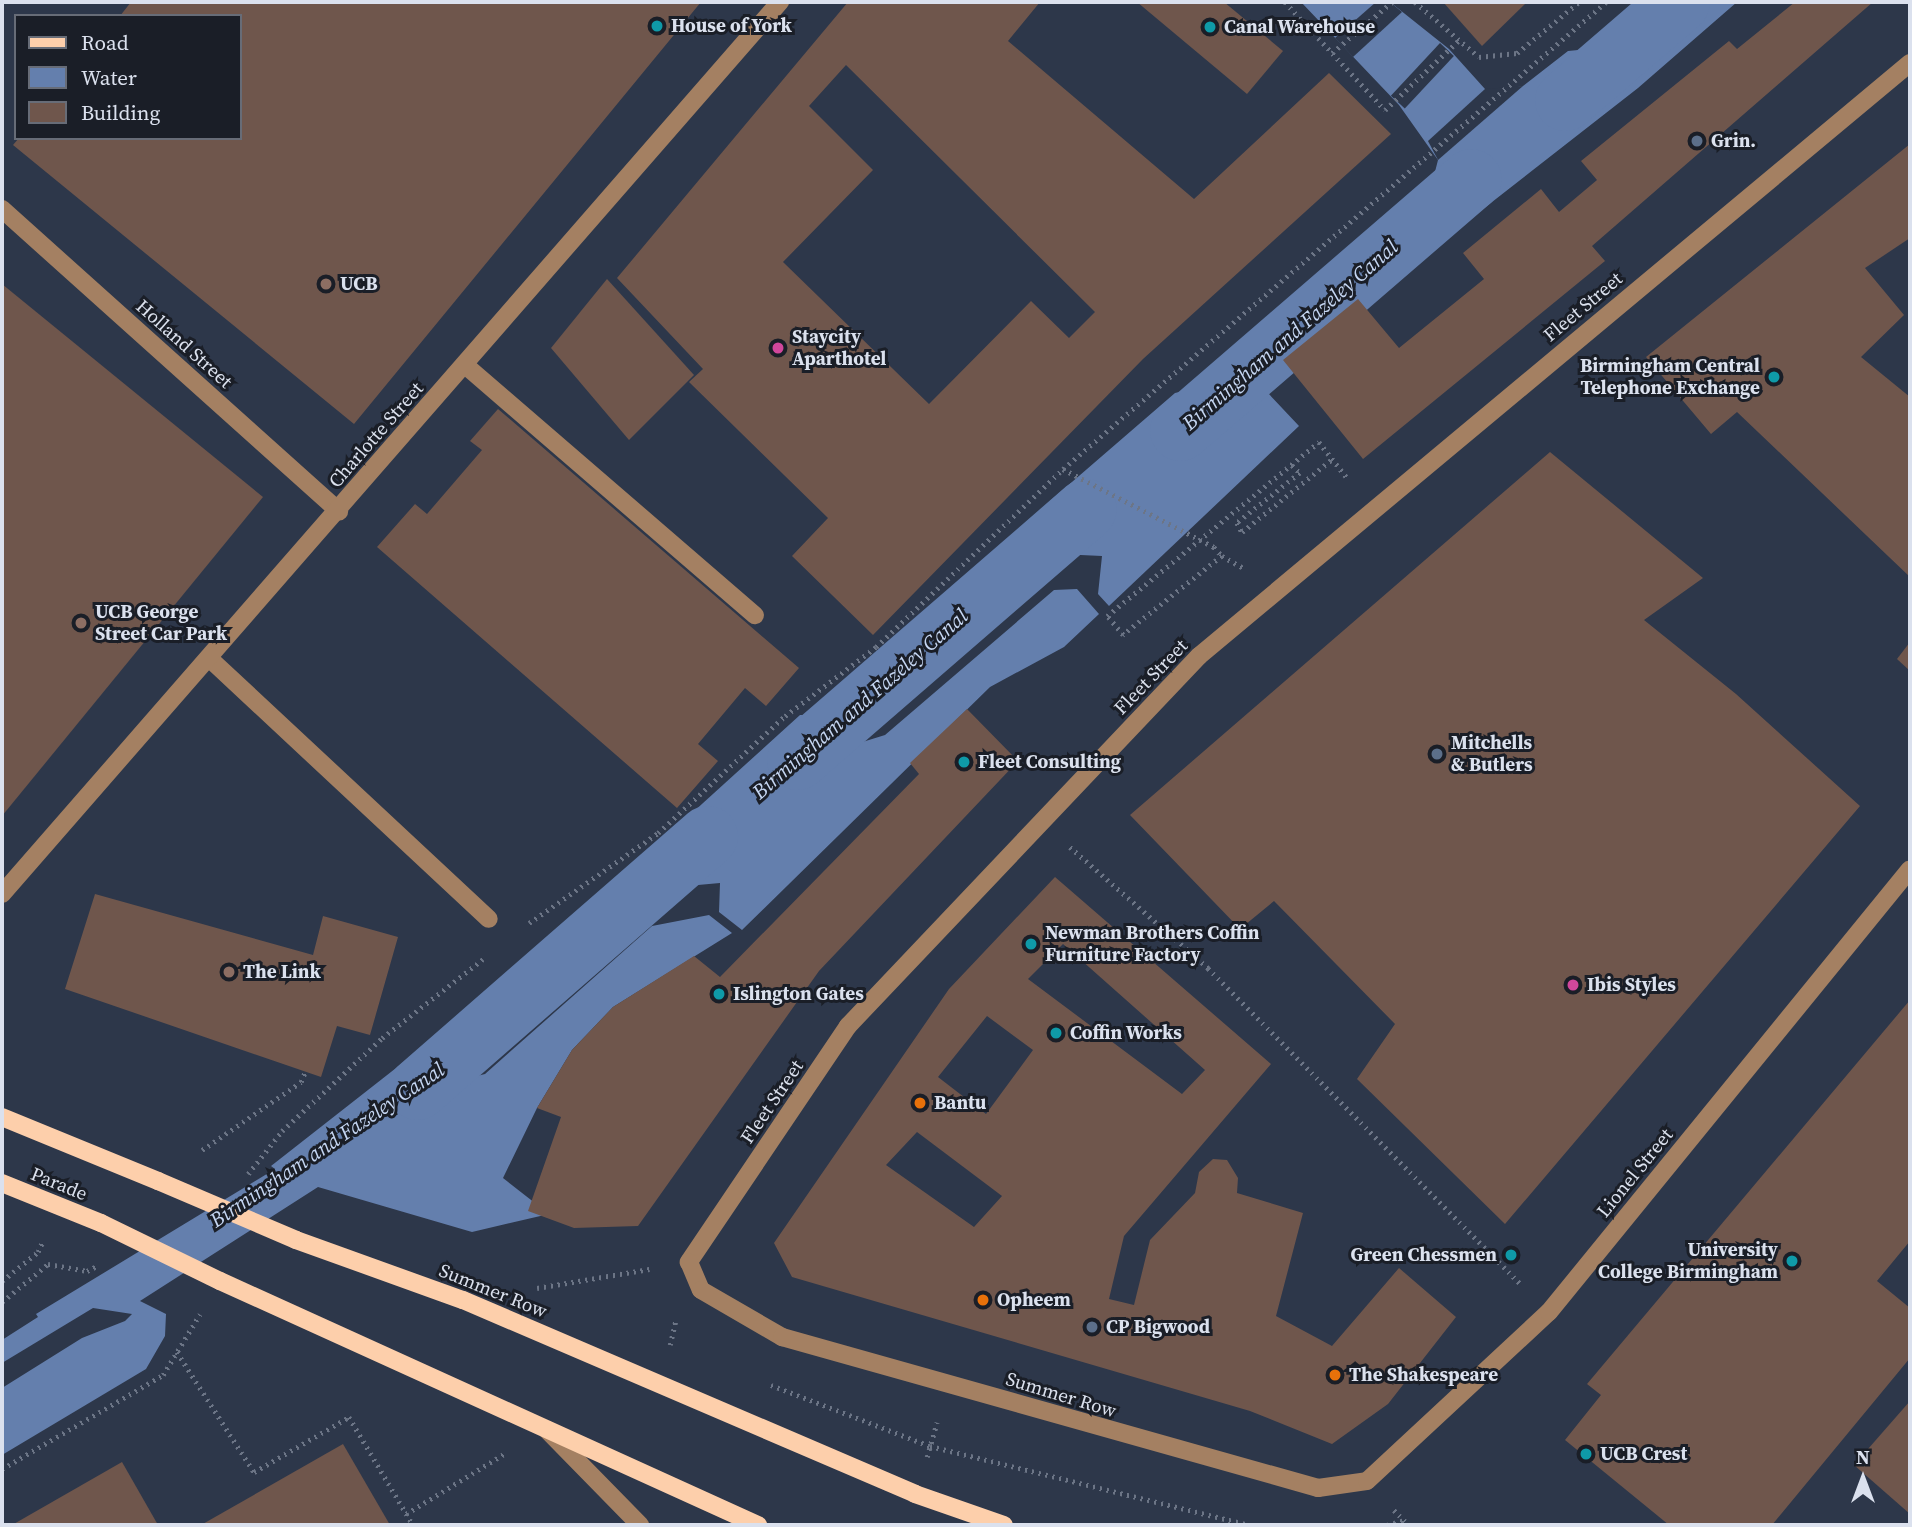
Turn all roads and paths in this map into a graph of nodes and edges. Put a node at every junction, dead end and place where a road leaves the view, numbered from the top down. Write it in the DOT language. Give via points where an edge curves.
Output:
graph roads {
  1 [pos="780,2"];
  2 [pos="1285,2"];
  3 [pos="1392,2"];
  4 [pos="1415,2"];
  5 [pos="1579,2"];
  6 [pos="1606,2"];
  7 [pos="1459,40"];
  8 [pos="1332,53"];
  9 [pos="1910,63"];
  10 [pos="2,209"];
  11 [pos="465,365"];
  12 [pos="1332,459"];
  13 [pos="1292,465"];
  14 [pos="1063,469"];
  15 [pos="1357,490"];
  16 [pos="339,511"];
  17 [pos="1222,556"];
  18 [pos="1250,571"];
  19 [pos="755,615"];
  20 [pos="210,659"];
  21 [pos="1070,846"];
  22 [pos="1910,869"];
  23 [pos="2,894"];
  24 [pos="489,919"];
  25 [pos="522,928"];
  26 [pos="490,954"];
  27 [pos="305,1072"];
  28 [pos="2,1117"];
  29 [pos="202,1150"];
  30 [pos="239,1180"];
  31 [pos="2,1183"];
  32 [pos="40,1199"];
  33 [pos="105,1261"];
  34 [pos="689,1262"];
  35 [pos="2,1281"];
  36 [pos="220,1281"];
  37 [pos="530,1289"];
  38 [pos="2,1302"];
  39 [pos="1549,1312"];
  40 [pos="177,1352"];
  41 [pos="544,1427"];
  42 [pos="930,1446"];
  43 [pos="514,1448"];
  44 [pos="2,1469"];
  45 [pos="1367,1481"];
  46 [pos="406,1514"];
  47 [pos="969,1519"];
  48 [pos="1404,1520"];
  49 [pos="413,1525"];
  50 [pos="640,1525"];
  51 [pos="758,1525"];
  52 [pos="1004,1525"];
  53 [pos="1250,1525"];
  54 [pos="1387,1525"];
  1 -- 11 [label="street, Charlotte Street"];
  2 -- 8 [label="path"];
  3 -- 8 [label="path"];
  4 -- 7 [label="path"];
  5 -- 7 [label="path" via="1517,53 1479,57"];
  6 -- 14 [label="path"];
  7 -- 8 [label="path" via="1385,110"];
  9 -- 34 [label="street, Fleet Street" via="1199,656 848,1026"];
  10 -- 16 [label="street, Holland Street"];
  11 -- 16 [label="street, Charlotte Street"];
  11 -- 19 [label="street"];
  12 -- 13 [label="path" via="1319,442"];
  12 -- 13 [label="path" via="1242,532 1237,523 1300,473"];
  12 -- 15 [label="path"];
  13 -- 17 [label="path" via="1107,616 1123,635"];
  14 -- 17 [label="path, bridge" via="1214,547"];
  14 -- 25 [label="path" via="877,646 785,716 658,833 576,886"];
  16 -- 20 [label="street, Charlotte Street"];
  17 -- 18 [label="path"];
  20 -- 23 [label="street, Charlotte Street"];
  20 -- 24 [label="street"];
  21 -- 39 [label="path" via="1209,968"];
  22 -- 39 [label="street, Lionel Street"];
  26 -- 30 [label="path" via="382,1038 282,1131 250,1173"];
  27 -- 29 [label="path" via="301,1083"];
  28 -- 47 [label="main road, Summer Row, bridge" via="296,1240 475,1305"];
  31 -- 32 [label="main road, Parade"];
  32 -- 35 [label="path" via="45,1236 38,1252"];
  32 -- 36 [label="main road, Parade, bridge"];
  33 -- 38 [label="path" via="88,1271 48,1264"];
  34 -- 37 [label="path"];
  34 -- 45 [label="street, Summer Row" via="701,1290 782,1337 1318,1488"];
  36 -- 40 [label="path"];
  36 -- 41 [label="main road"];
  39 -- 45 [label="street, Lionel Street"];
  40 -- 44 [label="path" via="163,1375"];
  40 -- 46 [label="path" via="254,1472 349,1418"];
  41 -- 50 [label="street"];
  41 -- 51 [label="main road"];
  42 -- 53 [label="path"];
  43 -- 46 [label="path"];
  46 -- 49 [label="path"];
  47 -- 52 [label="main road, Summer Row"];
  48 -- 54 [label="path"];
}
